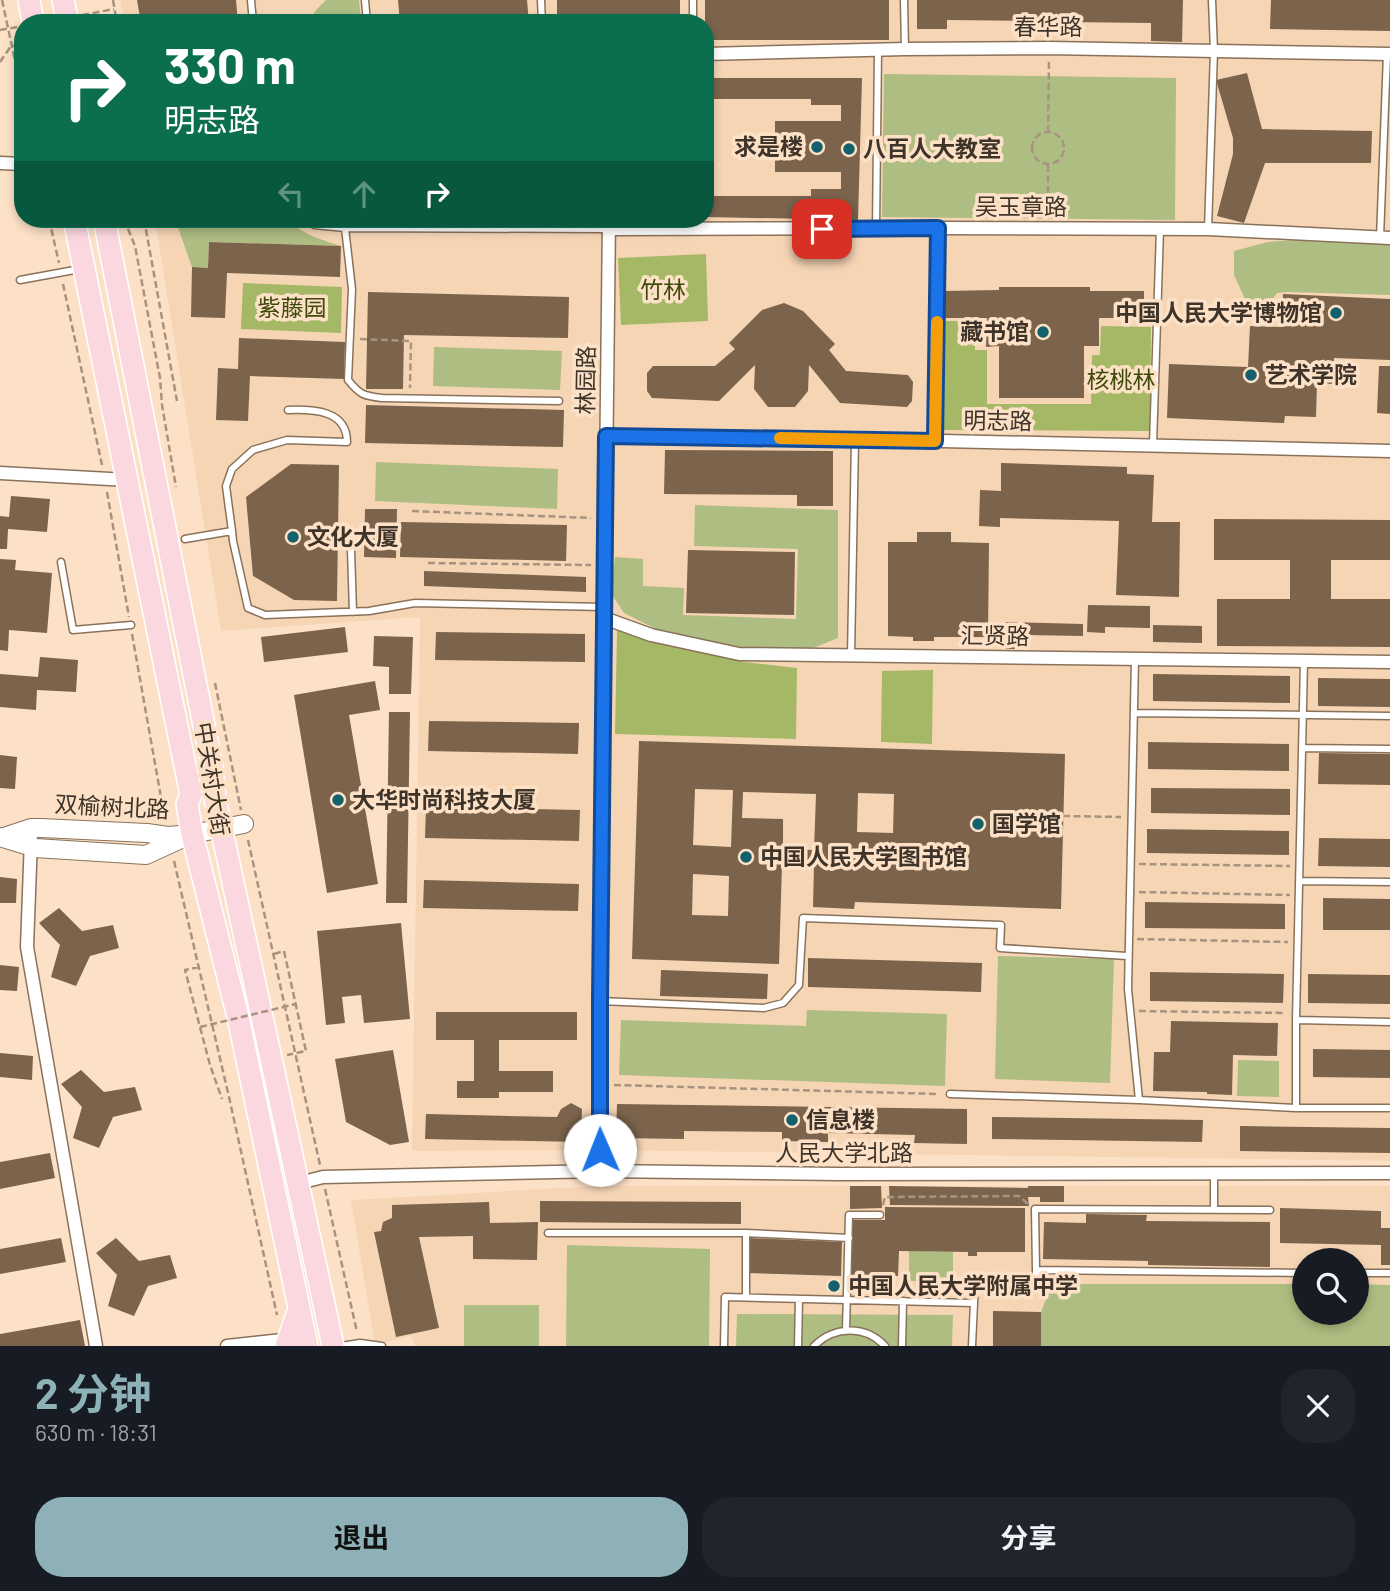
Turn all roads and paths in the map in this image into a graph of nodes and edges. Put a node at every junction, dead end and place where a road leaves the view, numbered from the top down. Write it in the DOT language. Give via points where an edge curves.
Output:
graph roads {
  1 [pos="2,0"];
  2 [pos="113,0"];
  3 [pos="904,0"];
  4 [pos="1212,0"];
  5 [pos="114,9"];
  6 [pos="88,14"];
  7 [pos="115,14"];
  8 [pos="11,46"];
  9 [pos="14,46"];
  10 [pos="1049,48"];
  11 [pos="905,49"];
  12 [pos="878,50"];
  13 [pos="1214,51"];
  14 [pos="1388,53"];
  15 [pos="714,54"];
  16 [pos="14,59"];
  17 [pos="0,61"];
  18 [pos="1048,132"];
  19 [pos="1048,164"];
  20 [pos="714,226"];
  21 [pos="51,228"];
  22 [pos="76,228"];
  23 [pos="106,228"];
  24 [pos="128,228"];
  25 [pos="146,228"];
  26 [pos="345,228"];
  27 [pos="609,228"];
  28 [pos="938,228"];
  29 [pos="1048,228"];
  30 [pos="876,229"];
  31 [pos="1160,229"];
  32 [pos="1209,229"];
  33 [pos="1385,238"];
  34 [pos="84,268"];
  35 [pos="61,272"];
  36 [pos="20,280"];
  37 [pos="349,339"];
  38 [pos="410,398"];
  39 [pos="177,401"];
  40 [pos="559,401"];
  41 [pos="288,410"];
  42 [pos="606,436"];
  43 [pos="855,439"];
  44 [pos="935,441"];
  45 [pos="1153,445"];
  46 [pos="1390,451"];
  47 [pos="0,473"];
  48 [pos="105,478"];
  49 [pos="128,480"];
  50 [pos="177,488"];
  51 [pos="412,511"];
  52 [pos="605,519"];
  53 [pos="232,531"];
  54 [pos="186,539"];
  55 [pos="352,550"];
  56 [pos="61,562"];
  57 [pos="428,563"];
  58 [pos="604,565"];
  59 [pos="353,612"];
  60 [pos="604,613"];
  61 [pos="131,625"];
  62 [pos="851,656"];
  63 [pos="1135,659"];
  64 [pos="1304,661"];
  65 [pos="1390,662"];
  66 [pos="213,674"];
  67 [pos="1134,713"];
  68 [pos="1303,715"];
  69 [pos="1390,716"];
  70 [pos="1303,748"];
  71 [pos="1390,749"];
  72 [pos="1063,816"];
  73 [pos="1131,818"];
  74 [pos="244,824"];
  75 [pos="31,828"];
  76 [pos="221,829"];
  77 [pos="192,834"];
  78 [pos="2,837"];
  79 [pos="169,840"];
  80 [pos="30,847"];
  81 [pos="1130,864"];
  82 [pos="1301,866"];
  83 [pos="1300,881"];
  84 [pos="1390,882"];
  85 [pos="1129,892"];
  86 [pos="1300,895"];
  87 [pos="1128,938"];
  88 [pos="1298,942"];
  89 [pos="274,954"];
  90 [pos="1128,956"];
  91 [pos="199,967"];
  92 [pos="600,1001"];
  93 [pos="296,1004"];
  94 [pos="1129,1011"];
  95 [pos="1296,1017"];
  96 [pos="1390,1023"];
  97 [pos="200,1027"];
  98 [pos="296,1053"];
  99 [pos="287,1055"];
  100 [pos="599,1084"];
  101 [pos="950,1094"];
  102 [pos="222,1099"];
  103 [pos="1139,1100"];
  104 [pos="1296,1108"];
  105 [pos="1390,1108"];
  106 [pos="601,1171"];
  107 [pos="1214,1174"];
  108 [pos="1390,1174"];
  109 [pos="323,1177"];
  110 [pos="299,1183"];
  111 [pos="1035,1209"];
  112 [pos="1214,1209"];
  113 [pos="1270,1209"];
  114 [pos="880,1215"];
  115 [pos="548,1233"];
  116 [pos="746,1233"];
  117 [pos="849,1238"];
  118 [pos="1036,1270"];
  119 [pos="1292,1273"];
  120 [pos="1369,1273"];
  121 [pos="1390,1273"];
  122 [pos="746,1297"];
  123 [pos="799,1299"];
  124 [pos="847,1300"];
  125 [pos="903,1301"];
  126 [pos="974,1303"];
  127 [pos="299,1307"];
  128 [pos="846,1330"];
  129 [pos="284,1343"];
  130 [pos="359,1343"];
  131 [pos="96,1346"];
  132 [pos="227,1346"];
  133 [pos="307,1346"];
  134 [pos="333,1346"];
  135 [pos="341,1346"];
  136 [pos="382,1346"];
  137 [pos="724,1346"];
  138 [pos="798,1346"];
  139 [pos="814,1346"];
  140 [pos="885,1346"];
  141 [pos="902,1346"];
  142 [pos="972,1346"];
  1 -- 8 [label="path"];
  2 -- 5 [label="path"];
  3 -- 11 [label="lane"];
  4 -- 13 [label="lane"];
  5 -- 6 [label="path, bridge"];
  5 -- 7 [label="path"];
  8 -- 9 [label="path"];
  8 -- 16 [label="path"];
  8 -- 17 [label="path"];
  10 -- 11 [label="street, 春华路"];
  10 -- 13 [label="street, 春华路"];
  10 -- 18 [label="path"];
  11 -- 12 [label="street, 春华路"];
  12 -- 15 [label="street, 春华路"];
  12 -- 30 [label="lane"];
  13 -- 14 [label="street, 春华路"];
  13 -- 32 [label="lane"];
  14 -- 33 [label="lane"];
  18 -- 19 [label="path" via="1061,138 1064,148 1058,162"];
  18 -- 19 [label="path" via="1037,135 1031,145 1037,161"];
  19 -- 29 [label="path"];
  20 -- 30 [label="street, 吴玉章路"];
  21 -- 35 [label="path"];
  22 -- 34 [label="main road, 中关村大街"];
  23 -- 76 [label="main road, 中关村大街"];
  24 -- 50 [label="path" via="135,246"];
  25 -- 39 [label="path"];
  26 -- 37 [label="lane" via="352,289"];
  27 -- 42 [label="street, 林园路"];
  28 -- 29 [label="street, 吴玉章路"];
  28 -- 30 [label="street, 吴玉章路"];
  28 -- 44 [label="lane"];
  29 -- 31 [label="street, 吴玉章路"];
  31 -- 32 [label="street, 吴玉章路"];
  31 -- 45 [label="lane"];
  32 -- 33 [label="street, 吴玉章路"];
  34 -- 35 [label="lane"];
  34 -- 49 [label="main road, 中关村大街"];
  35 -- 36 [label="lane"];
  35 -- 48 [label="path"];
  37 -- 38 [label="lane" via="348,380 356,390 364,396"];
  37 -- 38 [label="path" via="411,341"];
  38 -- 40 [label="lane"];
  41 -- 53 [label="lane" via="309,409 333,416 342,422 348,442 287,440 253,450 232,469 226,486"];
  42 -- 43 [label="street, 明志路"];
  42 -- 52 [label="street, 林园路"];
  43 -- 44 [label="street, 明志路"];
  43 -- 62 [label="lane"];
  44 -- 45 [label="street, 明志路"];
  45 -- 46 [label="street, 明志路"];
  47 -- 48 [label="street"];
  48 -- 49 [label="street"];
  48 -- 61 [label="path"];
  49 -- 77 [label="main road, 中关村大街" via="191,795 187,804"];
  51 -- 52 [label="path"];
  52 -- 58 [label="street, 林园路"];
  53 -- 54 [label="lane"];
  53 -- 59 [label="lane" via="248,608 265,615"];
  55 -- 59 [label="lane"];
  56 -- 61 [label="lane" via="73,630"];
  57 -- 58 [label="path"];
  58 -- 60 [label="street, 林园路"];
  59 -- 60 [label="lane" via="415,603"];
  60 -- 62 [label="street, 汇贤路" via="651,635 739,654"];
  60 -- 92 [label="street, 林园路"];
  61 -- 79 [label="path"];
  62 -- 63 [label="street, 汇贤路"];
  63 -- 64 [label="street, 汇贤路"];
  63 -- 67 [label="lane"];
  64 -- 65 [label="street, 汇贤路"];
  64 -- 68 [label="lane"];
  66 -- 74 [label="path"];
  67 -- 68 [label="lane"];
  67 -- 73 [label="lane"];
  68 -- 69 [label="lane"];
  68 -- 70 [label="lane"];
  70 -- 71 [label="lane"];
  70 -- 82 [label="lane"];
  72 -- 73 [label="path"];
  73 -- 81 [label="lane"];
  74 -- 76 [label="street, 双榆树北路"];
  74 -- 89 [label="path"];
  75 -- 78 [label="street, 双榆树北路"];
  75 -- 79 [label="street, 双榆树北路" via="147,833"];
  75 -- 80 [label="street"];
  76 -- 77 [label="street, 双榆树北路"];
  76 -- 110 [label="main road, 中关村大街"];
  77 -- 79 [label="street, 双榆树北路"];
  77 -- 127 [label="main road, 中关村大街" via="238,1017"];
  78 -- 80 [label="street, 双榆树北路"];
  79 -- 80 [label="street, 双榆树北路" via="146,855"];
  79 -- 91 [label="path"];
  80 -- 131 [label="street" via="26,947"];
  81 -- 82 [label="path"];
  81 -- 85 [label="lane"];
  82 -- 83 [label="lane"];
  83 -- 84 [label="lane"];
  83 -- 86 [label="lane"];
  85 -- 86 [label="path"];
  85 -- 87 [label="lane"];
  86 -- 88 [label="lane"];
  87 -- 88 [label="path"];
  87 -- 90 [label="lane"];
  88 -- 95 [label="lane"];
  89 -- 93 [label="path" via="284,951"];
  89 -- 98 [label="path"];
  90 -- 92 [label="lane" via="1000,948 1001,925 803,918 799,985 783,1003 764,1008"];
  90 -- 94 [label="lane"];
  91 -- 97 [label="path" via="185,970"];
  91 -- 129 [label="path"];
  92 -- 100 [label="street, 林园路"];
  93 -- 97 [label="path, bridge"];
  93 -- 98 [label="path" via="306,1051"];
  94 -- 95 [label="path"];
  94 -- 103 [label="lane"];
  95 -- 96 [label="lane"];
  95 -- 104 [label="lane"];
  97 -- 102 [label="path"];
  98 -- 99 [label="path"];
  98 -- 109 [label="path"];
  100 -- 101 [label="path"];
  100 -- 106 [label="street, 林园路"];
  101 -- 103 [label="lane"];
  103 -- 104 [label="lane"];
  104 -- 105 [label="lane"];
  106 -- 107 [label="street, 人民大学北路"];
  106 -- 109 [label="street, 人民大学北路"];
  107 -- 108 [label="street, 人民大学北路"];
  107 -- 112 [label="lane"];
  109 -- 110 [label="street, 人民大学北路"];
  109 -- 130 [label="path"];
  110 -- 134 [label="main road, 中关村大街"];
  111 -- 112 [label="lane"];
  111 -- 114 [label="path" via="1019,1196 886,1196"];
  111 -- 118 [label="lane"];
  112 -- 113 [label="lane"];
  114 -- 117 [label="lane" via="849,1215"];
  115 -- 116 [label="lane"];
  116 -- 117 [label="lane"];
  116 -- 122 [label="lane"];
  117 -- 124 [label="lane"];
  118 -- 119 [label="lane"];
  118 -- 126 [label="lane" via="1036,1283 975,1281"];
  120 -- 121 [label="lane"];
  122 -- 123 [label="lane"];
  122 -- 137 [label="lane" via="724,1297"];
  123 -- 124 [label="lane"];
  123 -- 138 [label="lane"];
  124 -- 125 [label="lane"];
  124 -- 128 [label="lane"];
  125 -- 126 [label="lane"];
  125 -- 141 [label="lane"];
  126 -- 142 [label="lane"];
  127 -- 129 [label="main road"];
  127 -- 133 [label="main road, 中关村大街"];
  128 -- 139 [label="lane" via="830,1334"];
  128 -- 140 [label="lane" via="874,1336"];
  129 -- 132 [label="street"];
  130 -- 135 [label="lane"];
  130 -- 136 [label="lane"];
}
